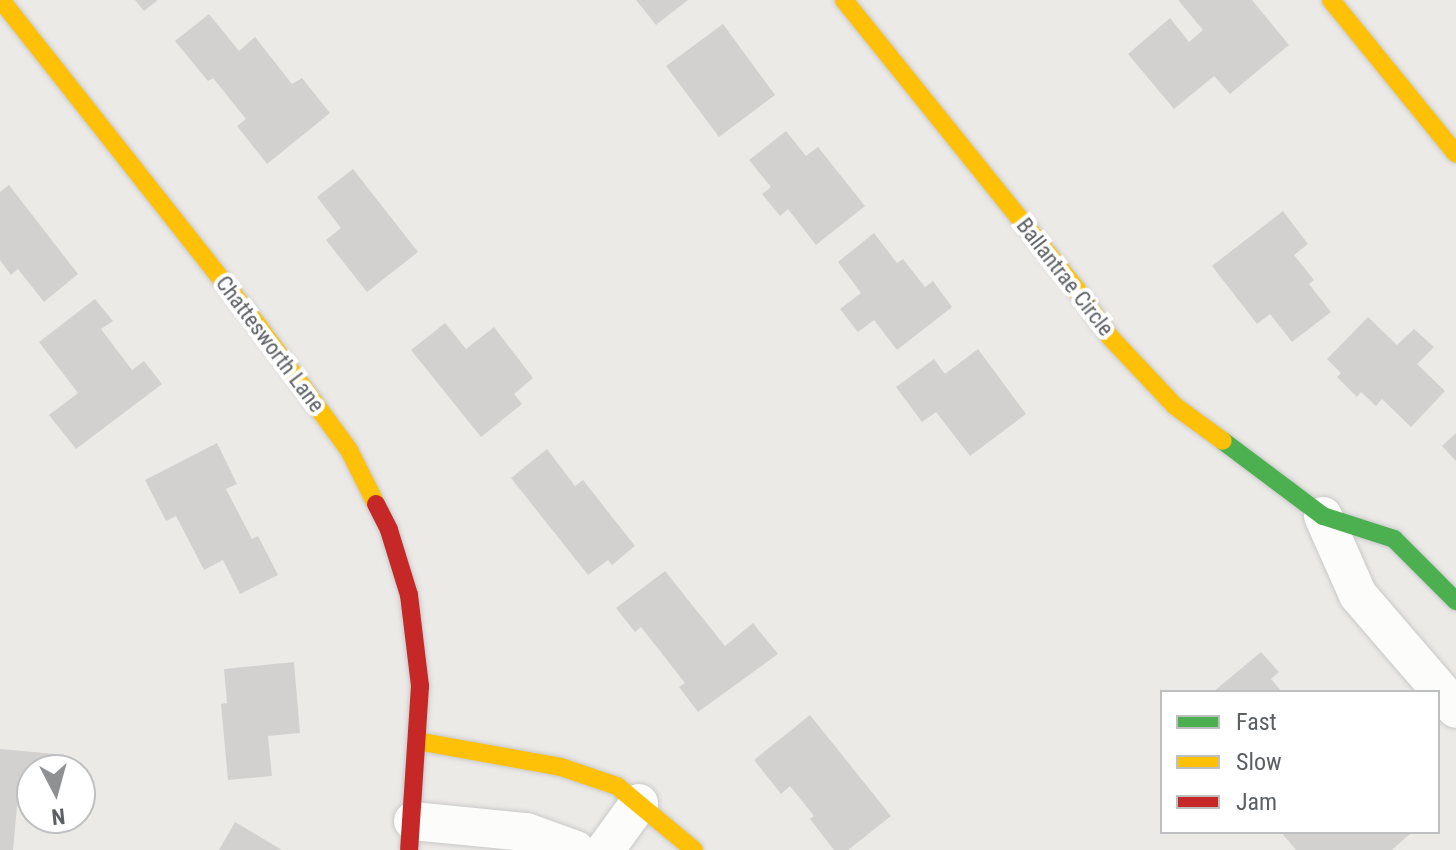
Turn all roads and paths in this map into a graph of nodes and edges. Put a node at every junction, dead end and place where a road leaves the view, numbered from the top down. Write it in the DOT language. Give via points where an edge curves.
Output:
graph roads {
  1 [pos="1,0"];
  2 [pos="844,0"];
  3 [pos="1331,0"];
  4 [pos="1456,154"];
  5 [pos="1323,516"];
  6 [pos="1456,601"];
  7 [pos="1440,690"];
  8 [pos="1440,690"];
  9 [pos="1456,709"];
  10 [pos="417,741"];
  11 [pos="639,803"];
  12 [pos="411,836"];
  13 [pos="576,850"];
  14 [pos="605,850"];
  15 [pos="694,850"];
  1 -- 10 [label="street, Chattesworth Lane" via="259,327 349,450 389,530 409,595 420,686"];
  2 -- 5 [label="street, Ballantrae Circle" via="1110,337 1175,406"];
  3 -- 4 [label="street"];
  5 -- 6 [label="street, Ballantrae Circle" via="1394,539"];
  5 -- 7 [label="street, Ballantrae Circle" via="1358,595"];
  8 -- 9 [label="street, Ballantrae Circle"];
  10 -- 11 [label="street" via="561,767 617,786"];
  10 -- 12 [label="street, Chattesworth Lane"];
  11 -- 14 [label="street"];
  11 -- 15 [label="street"];
  12 -- 13 [label="street, Chattesworth Lane" via="526,832"];
}
